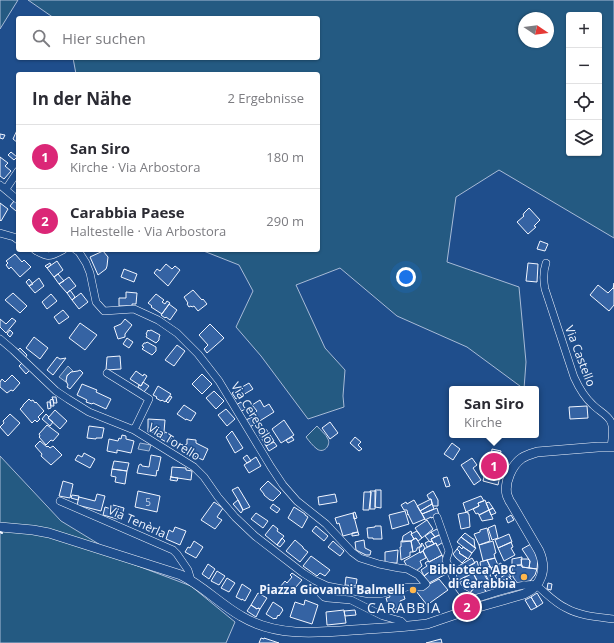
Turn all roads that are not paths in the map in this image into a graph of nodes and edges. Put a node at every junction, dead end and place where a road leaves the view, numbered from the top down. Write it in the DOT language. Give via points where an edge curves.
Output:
graph roads {
  1 [pos="16,173"];
  2 [pos="3,187"];
  3 [pos="16,198"];
  4 [pos="0,233"];
  5 [pos="16,238"];
  6 [pos="38,252"];
  7 [pos="59,252"];
  8 [pos="79,252"];
  9 [pos="546,263"];
  10 [pos="0,339"];
  11 [pos="107,373"];
  12 [pos="134,430"];
  13 [pos="612,447"];
  14 [pos="60,501"];
  15 [pos="437,517"];
  16 [pos="0,527"];
  17 [pos="191,580"];
  18 [pos="321,584"];
  19 [pos="536,586"];
  20 [pos="614,619"];
  21 [pos="404,627"];
  1 -- 2 [label="street"];
  2 -- 3 [label="street"];
  4 -- 5 [label="street"];
  6 -- 7 [label="street" via="52,256"];
  8 -- 18 [label="street, Via Ceresolo" via="90,273 96,302 104,311 134,309 158,320 177,333 198,354 220,381 271,467 297,501 326,524 360,558 407,569 418,574 426,584 422,587 403,587 380,594 369,594"];
  9 -- 13 [label="street, Via Castello" via="543,280 545,289 574,377 585,398 608,417 612,429"];
  10 -- 12 [label="street, Via Torello" via="68,399 89,412"];
  11 -- 12 [label="street" via="149,399"];
  12 -- 18 [label="street, Via Torello" via="194,467 235,517 255,536 303,574"];
  13 -- 19 [label="street" via="537,452 520,459 512,470 506,486 507,495 543,559 542,574"];
  14 -- 17 [label="street, Via Tenèrla" via="173,550 188,570"];
  15 -- 19 [label="street" via="449,551 446,560 462,592 474,599 519,586"];
  16 -- 17 [label="street" via="49,533 168,570"];
  17 -- 21 [label="street" via="242,617 285,632"];
  18 -- 21 [label="street" via="320,590 324,597 351,600 383,616 401,621"];
  19 -- 20 [label="street" via="567,609"];
  19 -- 21 [label="street" via="524,594 427,624"];
}
